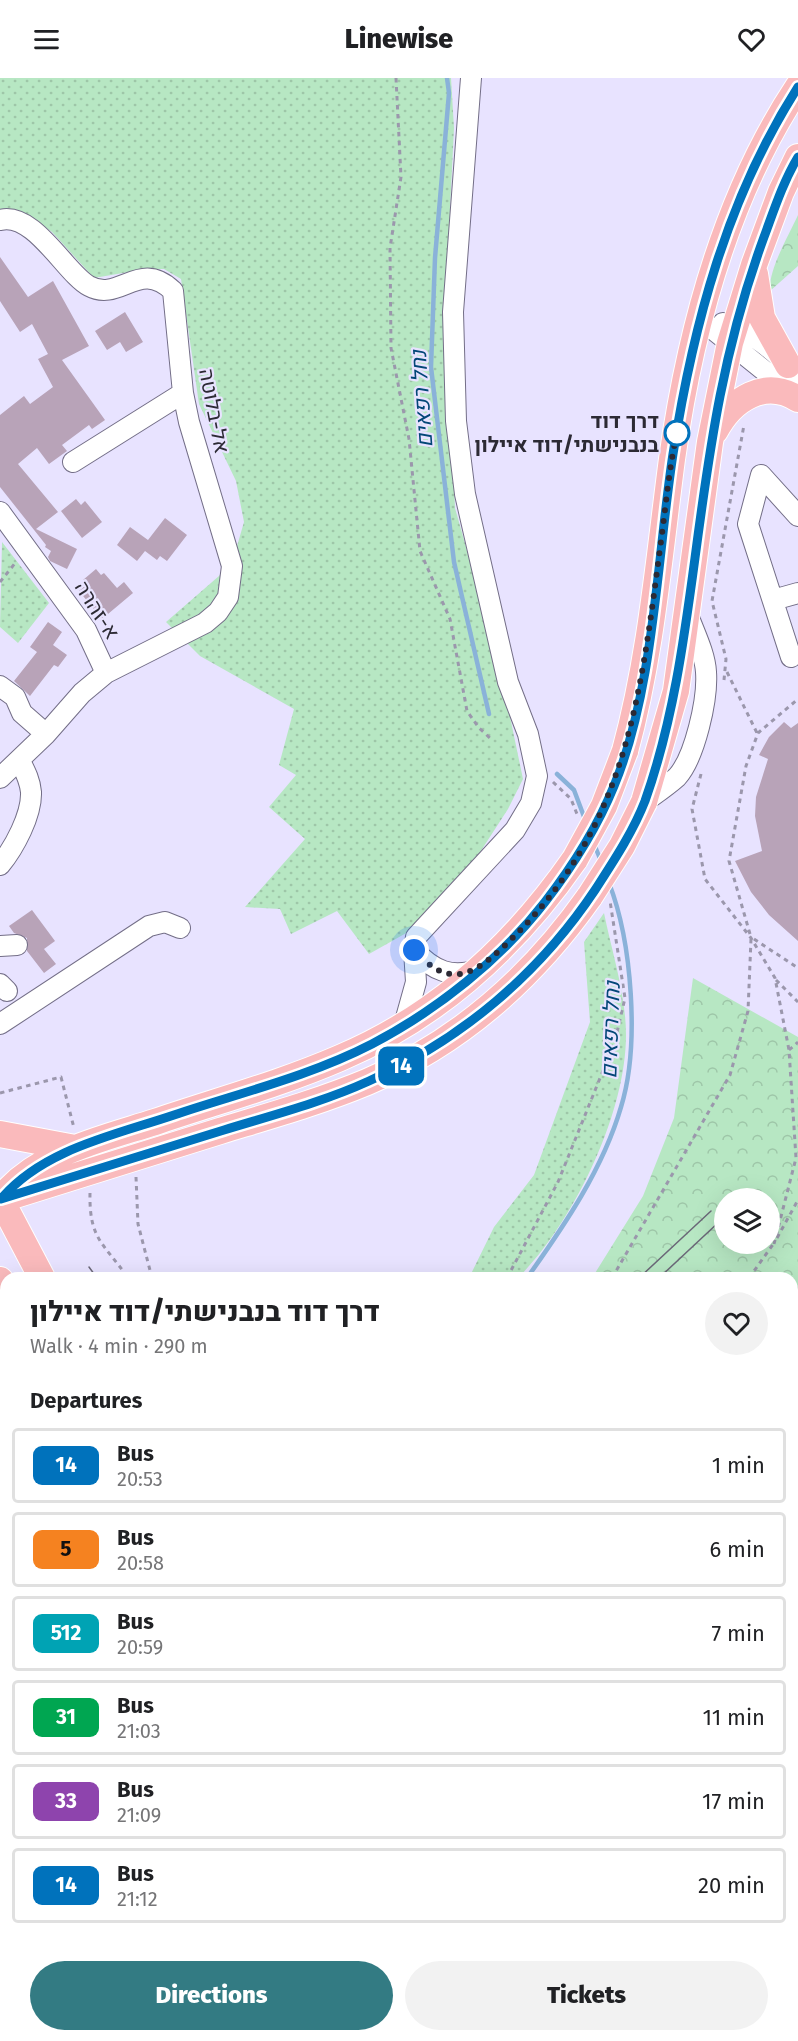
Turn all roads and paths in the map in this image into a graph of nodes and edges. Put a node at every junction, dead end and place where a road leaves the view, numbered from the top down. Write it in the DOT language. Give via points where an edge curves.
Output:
graph roads {
  1 [pos="396,78"];
  2 [pos="471,78"];
  3 [pos="798,87"];
  4 [pos="798,157"];
  5 [pos="0,220"];
  6 [pos="754,265"];
  7 [pos="700,319"];
  8 [pos="733,334"];
  9 [pos="793,370"];
  10 [pos="183,393"];
  11 [pos="798,398"];
  12 [pos="746,418"];
  13 [pos="710,442"];
  14 [pos="73,462"];
  15 [pos="0,512"];
  16 [pos="798,516"];
  17 [pos="28,550"];
  18 [pos="0,582"];
  19 [pos="798,593"];
  20 [pos="773,600"];
  21 [pos="791,657"];
  22 [pos="726,670"];
  23 [pos="106,672"];
  24 [pos="724,682"];
  25 [pos="0,686"];
  26 [pos="798,699"];
  27 [pos="758,733"];
  28 [pos="46,734"];
  29 [pos="490,738"];
  30 [pos="20,761"];
  31 [pos="703,763"];
  32 [pos="0,778"];
  33 [pos="551,781"];
  34 [pos="580,819"];
  35 [pos="0,865"];
  36 [pos="600,897"];
  37 [pos="180,928"];
  38 [pos="751,938"];
  39 [pos="414,950"];
  40 [pos="481,968"];
  41 [pos="798,968"];
  42 [pos="775,978"];
  43 [pos="798,1002"];
  44 [pos="404,1025"];
  45 [pos="2,1028"];
  46 [pos="798,1042"];
  47 [pos="789,1050"];
  48 [pos="0,1134"];
  49 [pos="75,1148"];
  50 [pos="136,1157"];
  51 [pos="0,1199"];
  52 [pos="798,1200"];
  53 [pos="780,1221"];
  54 [pos="780,1233"];
  55 [pos="766,1254"];
  56 [pos="39,1272"];
  57 [pos="150,1272"];
  58 [pos="510,1272"];
  59 [pos="615,1272"];
  60 [pos="753,1272"];
  1 -- 29 [label="path" via="401,177 390,248 391,348 409,439 420,551 450,619 467,711"];
  2 -- 39 [label="street" via="453,312 456,421 465,494 508,682 528,734 537,776 531,804 515,830 416,937"];
  3 -- 7 [label="main road" via="738,202"];
  4 -- 6 [label="main road"];
  5 -- 10 [label="street, אל-בלוטה" via="6,218 22,224 48,243 87,286 103,291 146,277 163,282 173,291"];
  6 -- 8 [label="main road"];
  6 -- 9 [label="main road" via="762,318"];
  7 -- 8 [label="street"];
  7 -- 40 [label="main road, bridge" via="673,457 642,676 625,751 604,806 575,859 525,926"];
  8 -- 9 [label="street"];
  8 -- 11 [label="street"];
  8 -- 13 [label="main road"];
  10 -- 14 [label="street"];
  10 -- 23 [label="street, אל-בלוטה" via="196,450 232,566 228,597 205,624"];
  11 -- 13 [label="main road" via="771,389 749,395 723,417"];
  12 -- 22 [label="path" via="712,601"];
  13 -- 36 [label="main road, bridge" via="676,691 644,802"];
  15 -- 17 [label="street, א-זהרה"];
  16 -- 20 [label="street" via="761,475 748,524"];
  17 -- 18 [label="path"];
  17 -- 23 [label="street, א-זהרה" via="86,630"];
  19 -- 20 [label="street"];
  20 -- 21 [label="street"];
  22 -- 24 [label="path"];
  22 -- 27 [label="path"];
  23 -- 28 [label="street, א-זהרה"];
  25 -- 28 [label="street" via="15,697 22,713"];
  26 -- 27 [label="path"];
  27 -- 38 [label="path" via="746,766 729,861"];
  28 -- 30 [label="street, א-זהרה"];
  30 -- 32 [label="street, א-זהרה"];
  30 -- 35 [label="street" via="31,794 26,816"];
  31 -- 38 [label="path" via="692,809 705,879"];
  33 -- 34 [label="path" via="571,799"];
  36 -- 50 [label="main road" via="501,998 407,1063 315,1102"];
  36 -- 58 [label="path" via="625,998 615,1041 558,1182"];
  37 -- 45 [label="street" via="165,922 149,926"];
  38 -- 41 [label="path"];
  38 -- 42 [label="path"];
  38 -- 59 [label="path" via="748,1011 730,1075"];
  39 -- 40 [label="street" via="437,970 467,974"];
  39 -- 44 [label="street" via="416,982"];
  40 -- 44 [label="main road"];
  42 -- 43 [label="path"];
  42 -- 47 [label="path"];
  44 -- 49 [label="main road" via="308,1071"];
  46 -- 47 [label="path"];
  47 -- 53 [label="path" via="796,1158"];
  48 -- 49 [label="main road"];
  49 -- 51 [label="main road" via="30,1174"];
  50 -- 51 [label="main road"];
  50 -- 57 [label="path" via="138,1224"];
  51 -- 56 [label="main road"];
  52 -- 54 [label="path"];
  55 -- 60 [label="path"];
}
